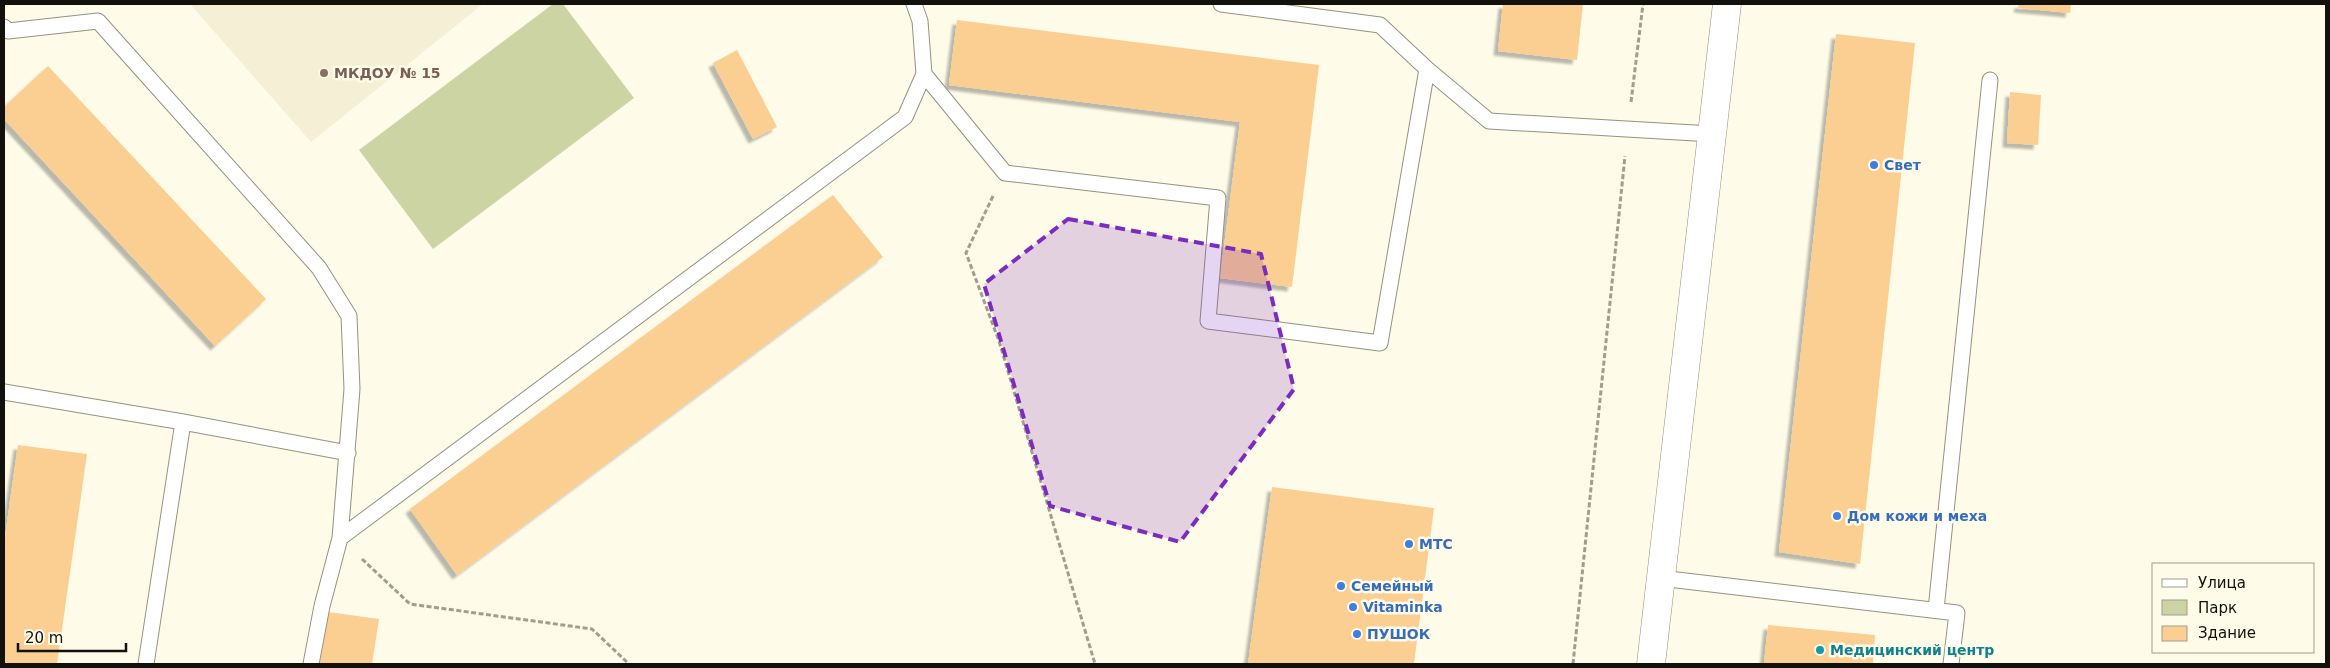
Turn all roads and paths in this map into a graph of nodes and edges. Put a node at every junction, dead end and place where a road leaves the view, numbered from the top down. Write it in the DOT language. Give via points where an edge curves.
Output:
graph roads {
  1 [pos="914,4"];
  2 [pos="1221,4"];
  3 [pos="1643,4"];
  4 [pos="1727,4"];
  5 [pos="4,27"];
  6 [pos="1427,69"];
  7 [pos="924,74"];
  8 [pos="1990,80"];
  9 [pos="1628,130"];
  10 [pos="1712,134"];
  11 [pos="1005,173"];
  12 [pos="4,392"];
  13 [pos="183,422"];
  14 [pos="348,453"];
  15 [pos="340,538"];
  16 [pos="1660,578"];
  17 [pos="1936,610"];
  18 [pos="146,664"];
  19 [pos="311,664"];
  20 [pos="629,664"];
  21 [pos="1095,664"];
  22 [pos="1573,664"];
  23 [pos="1651,664"];
  24 [pos="1950,664"];
  1 -- 7 [label="lane" via="920,21"];
  2 -- 6 [label="lane" via="1380,25"];
  3 -- 9 [label="path"];
  4 -- 10 [label="street"];
  5 -- 14 [label="lane" via="8,32 98,21 319,268 349,316 352,389"];
  6 -- 9 [label="lane" via="1489,121"];
  6 -- 11 [label="lane" via="1380,343 1208,321 1218,198"];
  7 -- 11 [label="lane"];
  7 -- 15 [label="lane" via="905,118"];
  8 -- 17 [label="lane"];
  9 -- 10 [label="lane"];
  9 -- 22 [label="path"];
  10 -- 16 [label="street"];
  11 -- 21 [label="path" via="966,253 998,341"];
  12 -- 13 [label="lane"];
  13 -- 14 [label="lane"];
  13 -- 18 [label="lane"];
  14 -- 15 [label="lane"];
  15 -- 19 [label="lane"];
  15 -- 20 [label="path" via="410,604 592,630"];
  16 -- 17 [label="lane"];
  16 -- 23 [label="street"];
  17 -- 24 [label="lane" via="1956,613"];
}
